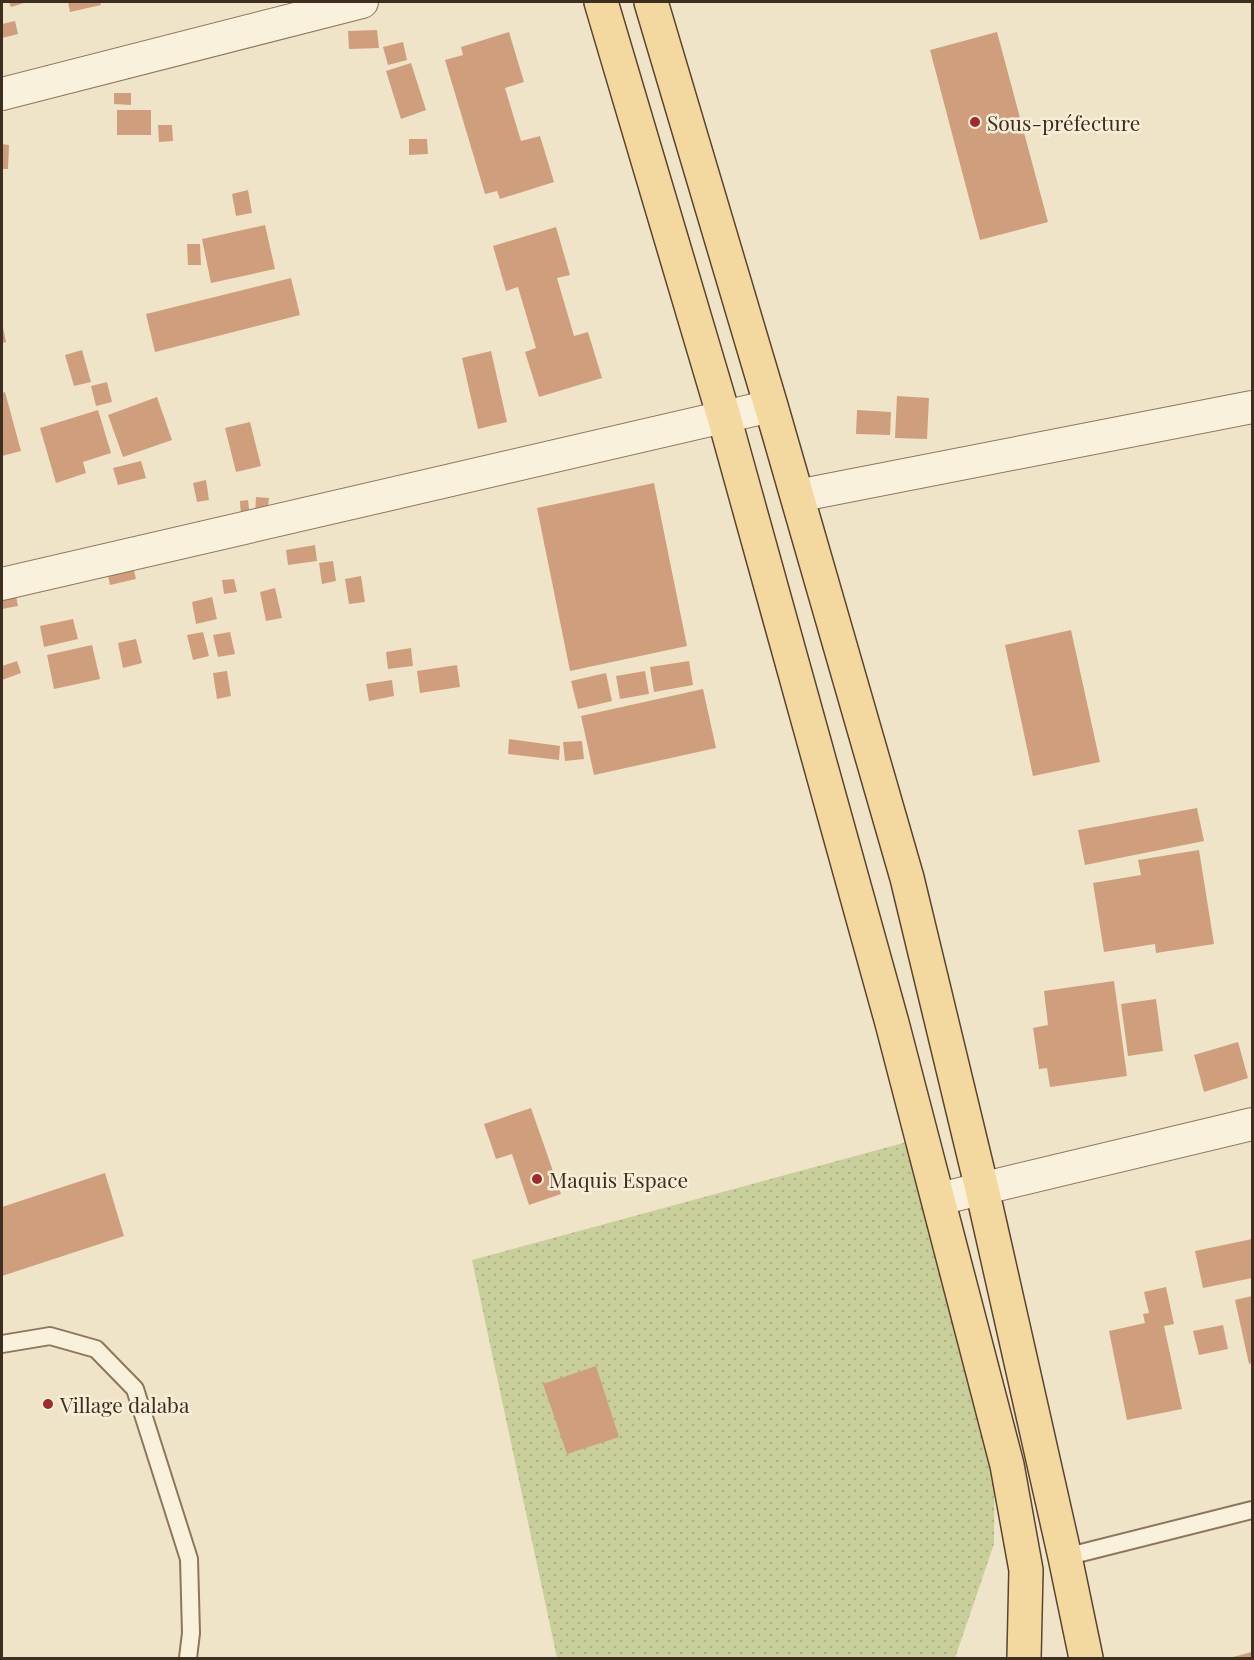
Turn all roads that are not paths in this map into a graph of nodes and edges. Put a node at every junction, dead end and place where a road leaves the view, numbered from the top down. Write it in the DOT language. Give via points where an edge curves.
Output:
graph roads {
  1 [pos="362,2"];
  2 [pos="601,2"];
  3 [pos="651,2"];
  4 [pos="2,94"];
  5 [pos="771,406"];
  6 [pos="1252,407"];
  7 [pos="724,417"];
  8 [pos="797,496"];
  9 [pos="2,584"];
  10 [pos="1252,1124"];
  11 [pos="982,1189"];
  12 [pos="939,1199"];
  13 [pos="2,1344"];
  14 [pos="1252,1510"];
  15 [pos="1065,1557"];
  16 [pos="188,1659"];
  17 [pos="1024,1659"];
  18 [pos="1086,1659"];
  1 -- 4 [label="street"];
  2 -- 7 [label="main road"];
  3 -- 5 [label="main road"];
  5 -- 7 [label="street"];
  5 -- 8 [label="main road"];
  6 -- 8 [label="street"];
  7 -- 9 [label="street"];
  7 -- 12 [label="main road"];
  8 -- 11 [label="main road" via="907,878"];
  10 -- 11 [label="street"];
  11 -- 12 [label="street"];
  11 -- 15 [label="main road"];
  12 -- 17 [label="main road" via="1007,1465 1026,1570"];
  13 -- 16 [label="lane" via="50,1336 96,1349 135,1389 189,1559"];
  14 -- 15 [label="lane"];
  15 -- 18 [label="main road"];
}
